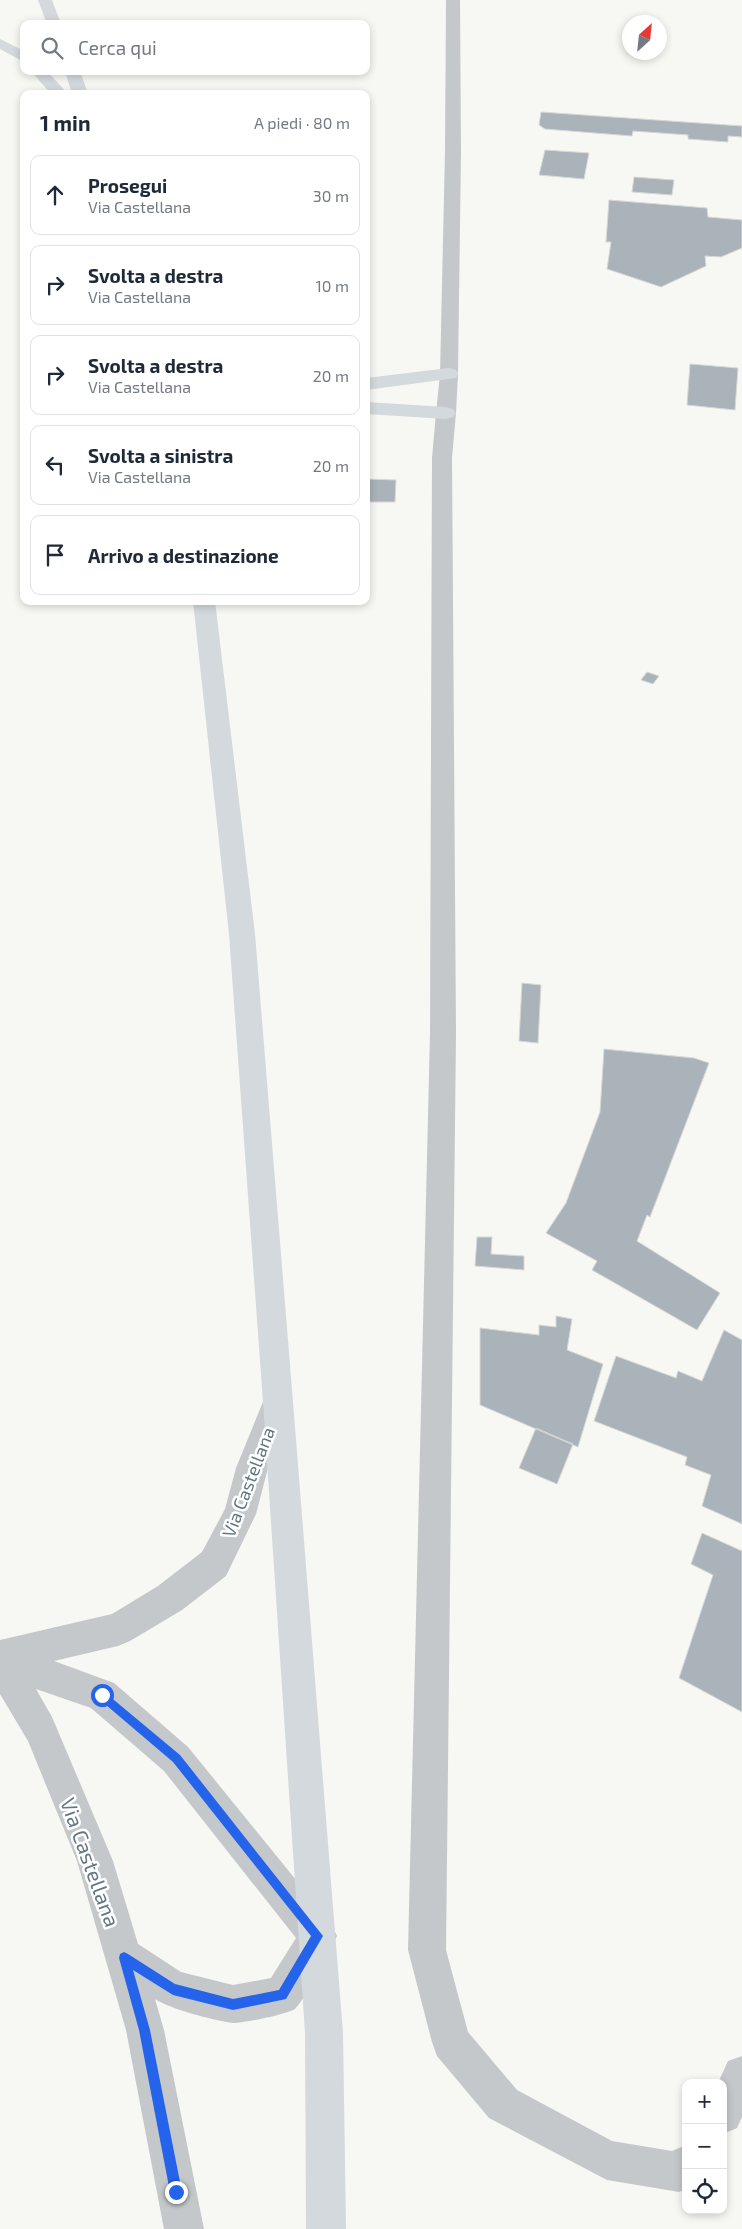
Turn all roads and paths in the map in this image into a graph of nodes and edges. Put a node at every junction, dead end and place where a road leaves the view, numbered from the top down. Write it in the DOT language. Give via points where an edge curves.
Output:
graph roads {
  1 [pos="45,0"];
  2 [pos="453,0"];
  3 [pos="52,20"];
  4 [pos="0,43"];
  5 [pos="20,56"];
  6 [pos="42,75"];
  7 [pos="73,75"];
  8 [pos="56,90"];
  9 [pos="79,90"];
  10 [pos="449,374"];
  11 [pos="370,384"];
  12 [pos="370,408"];
  13 [pos="446,413"];
  14 [pos="204,605"];
  15 [pos="278,1402"];
  16 [pos="0,1659"];
  17 [pos="318,1936"];
  18 [pos="124,1958"];
  19 [pos="742,2075"];
  20 [pos="727,2106"];
  21 [pos="682,2169"];
  22 [pos="184,2229"];
  23 [pos="326,2229"];
  1 -- 3 [label="main road"];
  2 -- 10 [label="street"];
  4 -- 5 [label="main road"];
  6 -- 8 [label="main road"];
  7 -- 9 [label="main road"];
  10 -- 11 [label="main road"];
  10 -- 13 [label="street"];
  12 -- 13 [label="main road"];
  13 -- 21 [label="street" via="442,458 442,1033 427,1950 451,2042 503,2104 607,2160 679,2172"];
  14 -- 15 [label="main road" via="242,934"];
  15 -- 16 [label="street, Via Castellana" via="252,1468 240,1514 214,1564 170,1598 118,1629"];
  15 -- 17 [label="main road"];
  16 -- 17 [label="street" via="102,1695 176,1759"];
  16 -- 18 [label="street, Via Castellana" via="40,1729 95,1861"];
  17 -- 18 [label="street" via="282,1995 233,2004 173,1989"];
  17 -- 23 [label="main road" via="324,2033"];
  18 -- 22 [label="street, Via Castellana" via="145,2030"];
  19 -- 20 [label="street"];
}
